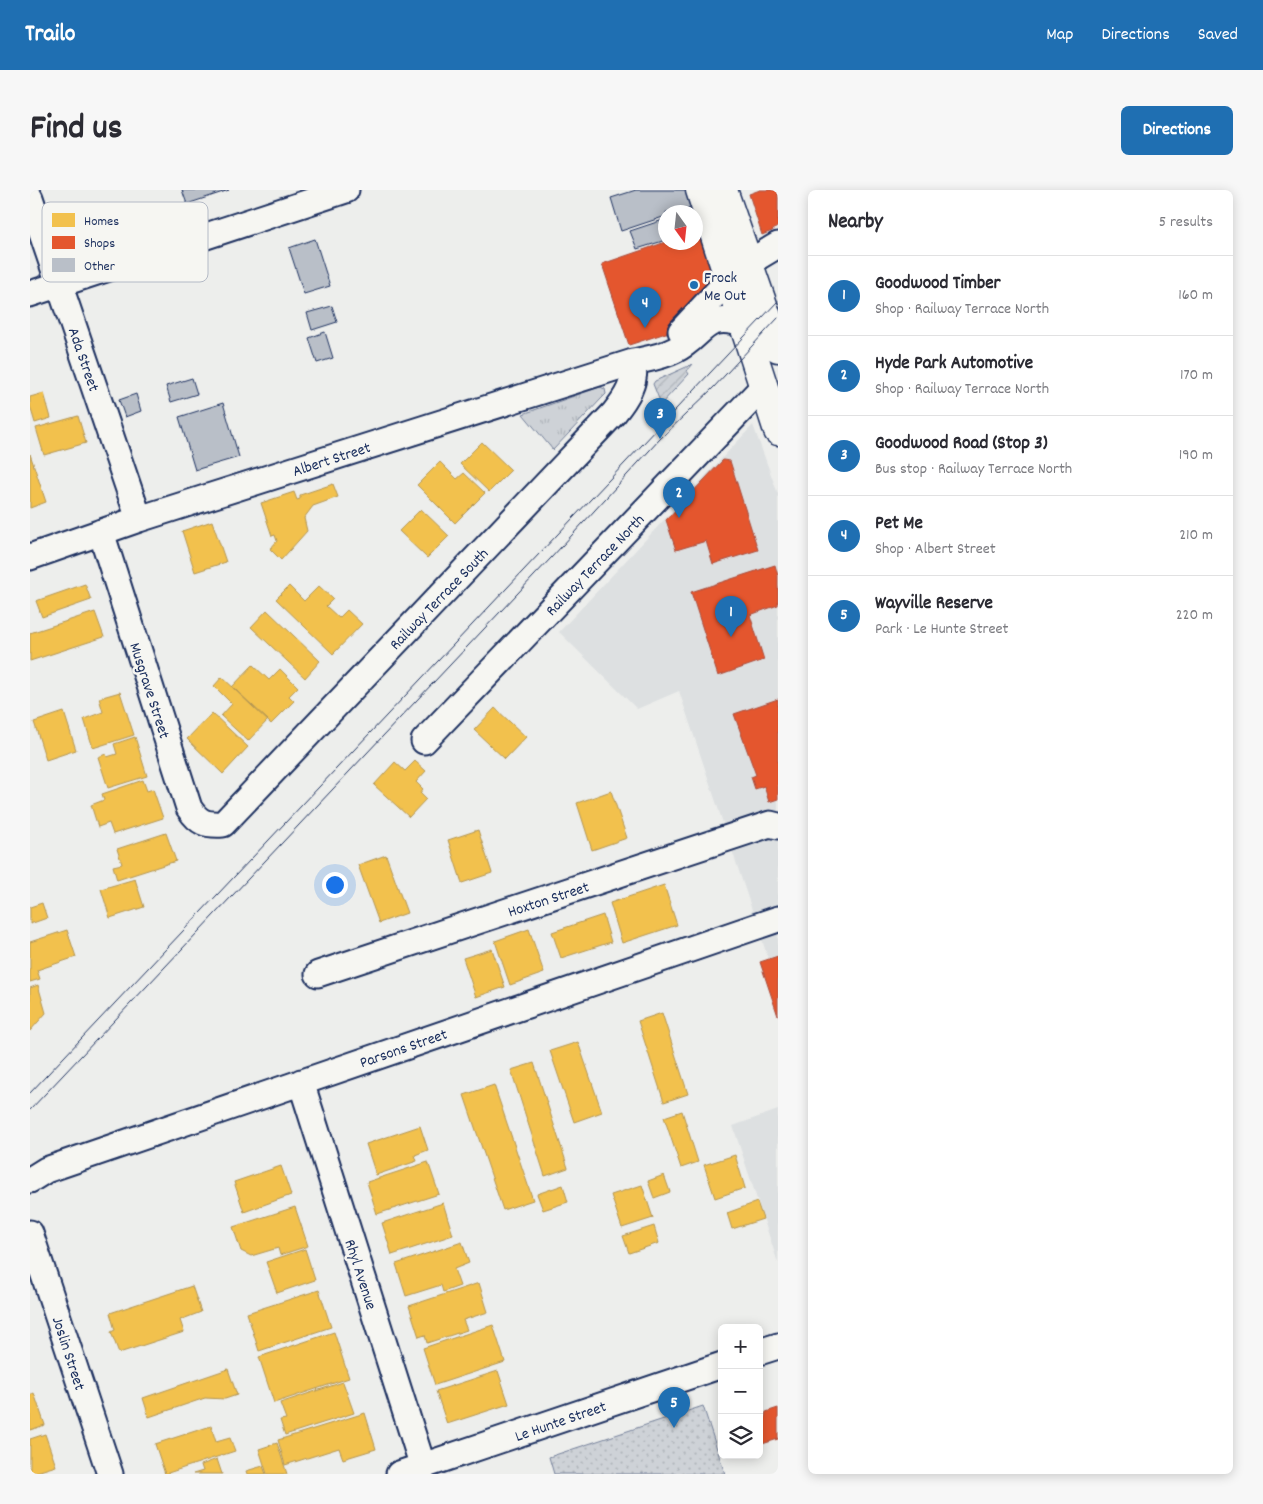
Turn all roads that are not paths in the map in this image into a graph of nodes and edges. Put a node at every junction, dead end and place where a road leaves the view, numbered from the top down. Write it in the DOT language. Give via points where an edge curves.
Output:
graph roads {
  1 [pos="346,190"];
  2 [pos="700,190"];
  3 [pos="723,190"];
  4 [pos="30,198"];
  5 [pos="42,234"];
  6 [pos="208,235"];
  7 [pos="778,245"];
  8 [pos="738,269"];
  9 [pos="65,282"];
  10 [pos="59,284"];
  11 [pos="30,294"];
  12 [pos="762,318"];
  13 [pos="778,348"];
  14 [pos="633,362"];
  15 [pos="764,386"];
  16 [pos="778,431"];
  17 [pos="140,520"];
  18 [pos="101,532"];
  19 [pos="30,557"];
  20 [pos="424,741"];
  21 [pos="223,824"];
  22 [pos="778,826"];
  23 [pos="778,919"];
  24 [pos="318,974"];
  25 [pos="300,1082"];
  26 [pos="30,1180"];
  27 [pos="30,1233"];
  28 [pos="778,1346"];
  29 [pos="763,1351"];
  30 [pos="718,1366"];
  31 [pos="423,1467"];
  32 [pos="110,1474"];
  33 [pos="399,1474"];
  1 -- 6 [label="street"];
  2 -- 8 [label="main road"];
  3 -- 8 [label="main road"];
  4 -- 5 [label="street, Ada Street"];
  7 -- 8 [label="street"];
  8 -- 12 [label="main road"];
  8 -- 14 [label="street, Albert Street" via="678,334"];
  9 -- 10 [label="street"];
  10 -- 11 [label="street"];
  10 -- 17 [label="street, Ada Street"];
  12 -- 13 [label="main road"];
  12 -- 14 [label="street, Albert Street" via="717,320 674,351"];
  12 -- 15 [label="main road"];
  14 -- 17 [label="street, Albert Street"];
  14 -- 21 [label="street, Railway Terrace South" via="633,382 614,413"];
  15 -- 16 [label="main road"];
  15 -- 20 [label="street, Railway Terrace North"];
  17 -- 18 [label="street, Albert Street"];
  18 -- 19 [label="street, Albert Street"];
  18 -- 21 [label="street, Musgrave Street" via="189,808 202,822"];
  22 -- 24 [label="street, Hoxton Street" via="770,824"];
  23 -- 25 [label="street, Parsons Street"];
  25 -- 26 [label="street, Parsons Street" via="46,1170"];
  25 -- 31 [label="street, Rhyl Avenue"];
  27 -- 32 [label="street, Joslin Street"];
  28 -- 29 [label="street"];
  30 -- 31 [label="street, Le Hunte Street"];
  31 -- 33 [label="street, Le Hunte Street"];
}
